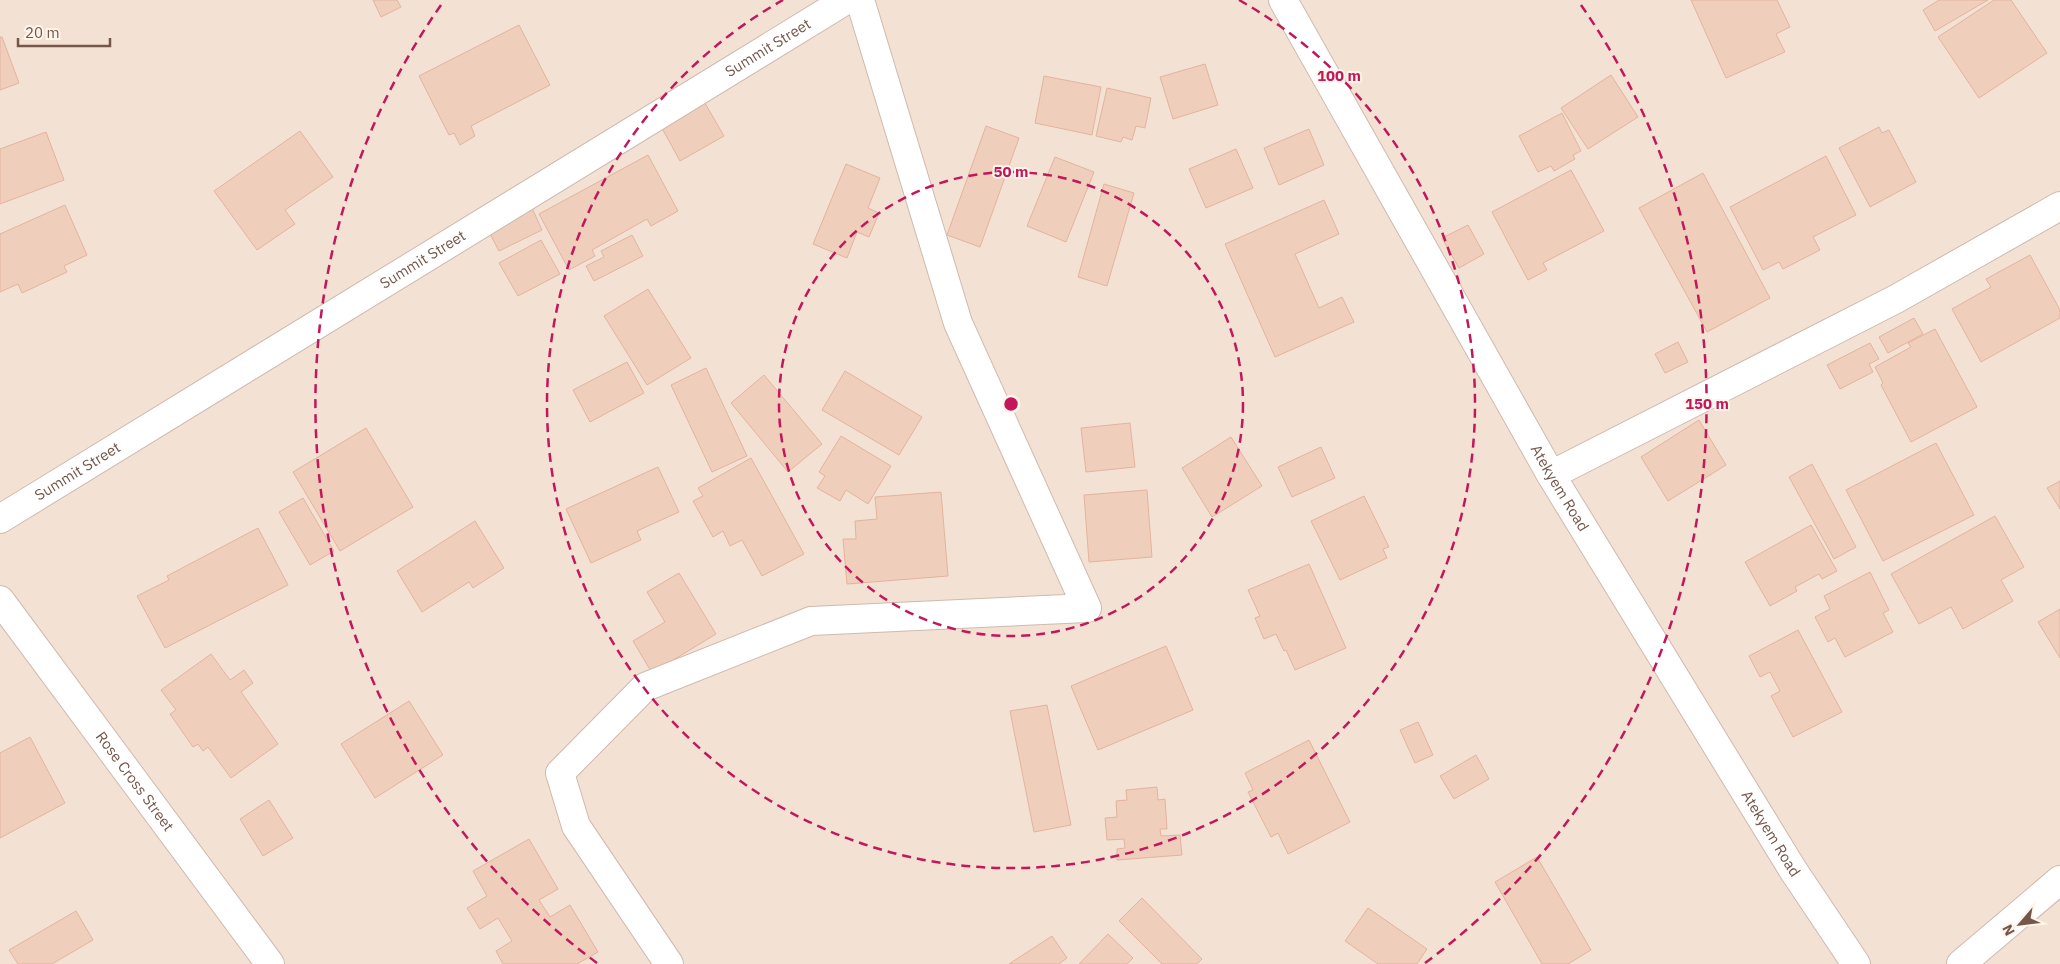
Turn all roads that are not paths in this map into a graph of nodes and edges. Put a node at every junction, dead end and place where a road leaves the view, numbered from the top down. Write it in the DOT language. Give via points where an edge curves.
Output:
graph roads {
  1 [pos="846,0"];
  2 [pos="860,0"];
  3 [pos="1283,0"];
  4 [pos="2060,206"];
  5 [pos="1551,474"];
  6 [pos="0,519"];
  7 [pos="0,600"];
  8 [pos="2060,880"];
  9 [pos="270,964"];
  10 [pos="669,964"];
  11 [pos="1856,964"];
  12 [pos="1961,964"];
  1 -- 6 [label="street, Summit Street"];
  2 -- 10 [label="street" via="958,323 1087,608 811,622 645,687 560,773 576,826"];
  3 -- 5 [label="street, Atekyem Road"];
  4 -- 5 [label="street" via="1896,299"];
  5 -- 11 [label="street, Atekyem Road" via="1793,870"];
  7 -- 9 [label="street, Rose Cross Street"];
  8 -- 12 [label="street"];
}
